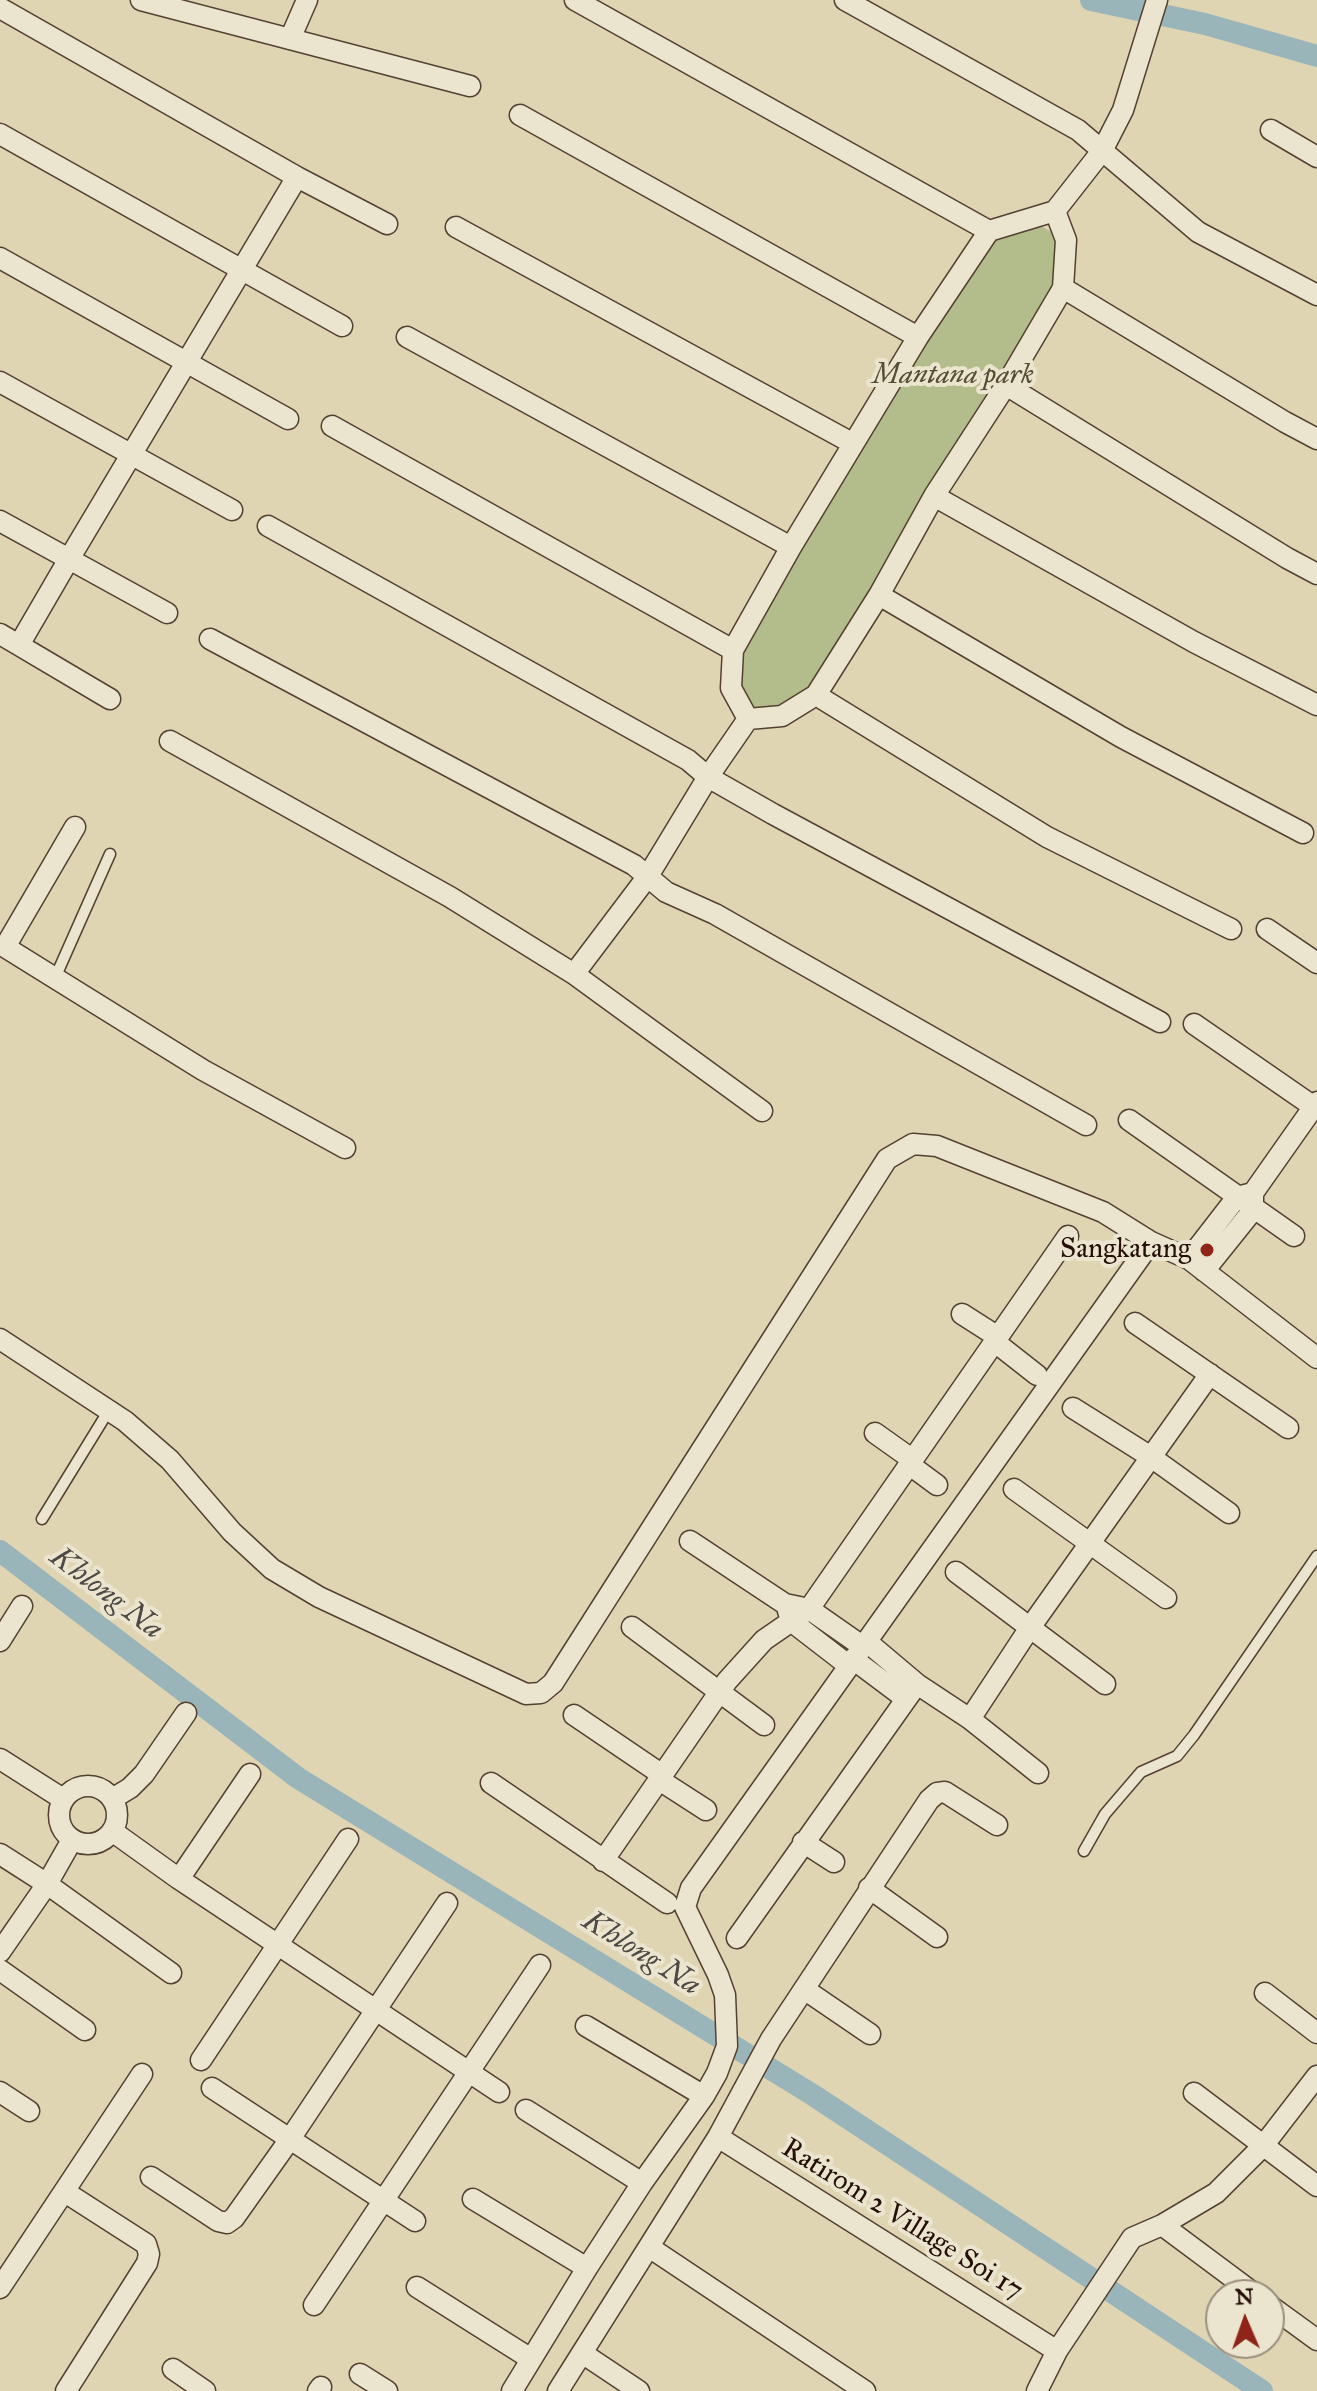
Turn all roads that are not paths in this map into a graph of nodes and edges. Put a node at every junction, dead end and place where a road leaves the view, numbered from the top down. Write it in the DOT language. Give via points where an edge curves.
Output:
graph roads {
  1 [pos="141,0"];
  2 [pos="307,0"];
  3 [pos="575,0"];
  4 [pos="845,0"];
  5 [pos="1157,0"];
  6 [pos="0,8"];
  7 [pos="290,39"];
  8 [pos="470,86"];
  9 [pos="520,115"];
  10 [pos="1271,130"];
  11 [pos="0,134"];
  12 [pos="1102,151"];
  13 [pos="1317,157"];
  14 [pos="297,177"];
  15 [pos="1055,211"];
  16 [pos="387,224"];
  17 [pos="456,227"];
  18 [pos="989,231"];
  19 [pos="0,258"];
  20 [pos="241,270"];
  21 [pos="1063,288"];
  22 [pos="1317,295"];
  23 [pos="342,326"];
  24 [pos="407,337"];
  25 [pos="918,337"];
  26 [pos="186,362"];
  27 [pos="0,382"];
  28 [pos="1006,385"];
  29 [pos="288,419"];
  30 [pos="332,426"];
  31 [pos="1317,439"];
  32 [pos="852,443"];
  33 [pos="131,454"];
  34 [pos="934,496"];
  35 [pos="232,510"];
  36 [pos="0,521"];
  37 [pos="268,526"];
  38 [pos="791,547"];
  39 [pos="69,559"];
  40 [pos="1317,574"];
  41 [pos="879,595"];
  42 [pos="167,613"];
  43 [pos="0,634"];
  44 [pos="210,639"];
  45 [pos="19,645"];
  46 [pos="733,650"];
  47 [pos="816,695"];
  48 [pos="110,699"];
  49 [pos="1317,705"];
  50 [pos="748,719"];
  51 [pos="170,741"];
  52 [pos="708,777"];
  53 [pos="75,827"];
  54 [pos="1303,833"];
  55 [pos="110,854"];
  56 [pos="648,876"];
  57 [pos="1231,929"];
  58 [pos="1267,929"];
  59 [pos="2,949"];
  60 [pos="1317,963"];
  61 [pos="574,974"];
  62 [pos="55,978"];
  63 [pos="1160,1022"];
  64 [pos="1194,1024"];
  65 [pos="1316,1106"];
  66 [pos="762,1111"];
  67 [pos="1129,1120"];
  68 [pos="1086,1125"];
  69 [pos="345,1148"];
  70 [pos="1248,1200"];
  71 [pos="1068,1236"];
  72 [pos="1294,1236"];
  73 [pos="1151,1242"];
  74 [pos="1197,1265"];
  75 [pos="962,1314"];
  76 [pos="1135,1323"];
  77 [pos="0,1339"];
  78 [pos="996,1340"];
  79 [pos="1313,1348"];
  80 [pos="1210,1374"];
  81 [pos="1037,1375"];
  82 [pos="1073,1408"];
  83 [pos="109,1410"];
  84 [pos="1288,1428"];
  85 [pos="875,1433"];
  86 [pos="1151,1457"];
  87 [pos="912,1462"];
  88 [pos="937,1485"];
  89 [pos="1014,1489"];
  90 [pos="1229,1513"];
  91 [pos="42,1519"];
  92 [pos="690,1541"];
  93 [pos="1089,1544"];
  94 [pos="1317,1556"];
  95 [pos="956,1572"];
  96 [pos="1166,1598"];
  97 [pos="22,1606"];
  98 [pos="809,1609"];
  99 [pos="788,1612"];
  100 [pos="632,1627"];
  101 [pos="1029,1629"];
  102 [pos="0,1641"];
  103 [pos="857,1653"];
  104 [pos="1105,1684"];
  105 [pos="720,1691"];
  106 [pos="911,1691"];
  107 [pos="186,1713"];
  108 [pos="574,1715"];
  109 [pos="970,1719"];
  110 [pos="764,1725"];
  111 [pos="0,1759"];
  112 [pos="1038,1773"];
  113 [pos="250,1774"];
  114 [pos="660,1776"];
  115 [pos="491,1783"];
  116 [pos="63,1799"];
  117 [pos="112,1799"];
  118 [pos="706,1810"];
  119 [pos="997,1825"];
  120 [pos="112,1831"];
  121 [pos="348,1839"];
  122 [pos="72,1840"];
  123 [pos="803,1842"];
  124 [pos="1084,1851"];
  125 [pos="0,1854"];
  126 [pos="603,1861"];
  127 [pos="834,1862"];
  128 [pos="179,1879"];
  129 [pos="47,1884"];
  130 [pos="869,1888"];
  131 [pos="447,1903"];
  132 [pos="667,1903"];
  133 [pos="937,1937"];
  134 [pos="737,1938"];
  135 [pos="278,1944"];
  136 [pos="0,1952"];
  137 [pos="540,1965"];
  138 [pos="0,1970"];
  139 [pos="171,1973"];
  140 [pos="804,1989"];
  141 [pos="1265,1993"];
  142 [pos="376,2009"];
  143 [pos="586,2026"];
  144 [pos="85,2030"];
  145 [pos="1317,2033"];
  146 [pos="870,2034"];
  147 [pos="201,2060"];
  148 [pos="470,2071"];
  149 [pos="142,2074"];
  150 [pos="1317,2076"];
  151 [pos="212,2088"];
  152 [pos="0,2092"];
  153 [pos="499,2092"];
  154 [pos="1194,2093"];
  155 [pos="704,2096"];
  156 [pos="526,2110"];
  157 [pos="29,2111"];
  158 [pos="718,2137"];
  159 [pos="290,2139"];
  160 [pos="1263,2146"];
  161 [pos="151,2177"];
  162 [pos="642,2183"];
  163 [pos="1317,2186"];
  164 [pos="65,2192"];
  165 [pos="473,2199"];
  166 [pos="383,2201"];
  167 [pos="415,2221"];
  168 [pos="1162,2225"];
  169 [pos="649,2247"];
  170 [pos="587,2268"];
  171 [pos="1235,2279"];
  172 [pos="417,2287"];
  173 [pos="0,2288"];
  174 [pos="314,2305"];
  175 [pos="1285,2317"];
  176 [pos="1317,2340"];
  177 [pos="1062,2343"];
  178 [pos="582,2353"];
  179 [pos="531,2359"];
  180 [pos="173,2369"];
  181 [pos="360,2374"];
  182 [pos="1045,2388"];
  183 [pos="66,2391"];
  184 [pos="205,2391"];
  185 [pos="387,2391"];
  186 [pos="512,2391"];
  187 [pos="558,2391"];
  188 [pos="639,2391"];
  189 [pos="865,2391"];
  1 -- 7 [label="street"];
  2 -- 7 [label="street"];
  3 -- 18 [label="street"];
  4 -- 12 [label="street" via="1078,130"];
  5 -- 12 [label="street" via="1123,110"];
  6 -- 14 [label="street"];
  7 -- 8 [label="street"];
  9 -- 25 [label="street"];
  10 -- 13 [label="street"];
  11 -- 20 [label="street"];
  12 -- 15 [label="street"];
  12 -- 22 [label="street" via="1198,232"];
  14 -- 16 [label="street"];
  14 -- 20 [label="street"];
  15 -- 18 [label="street"];
  15 -- 21 [label="street" via="1066,240"];
  17 -- 32 [label="street"];
  18 -- 25 [label="street"];
  19 -- 26 [label="street"];
  20 -- 23 [label="street"];
  20 -- 26 [label="street"];
  21 -- 28 [label="street"];
  21 -- 31 [label="street"];
  24 -- 38 [label="street"];
  25 -- 32 [label="street"];
  26 -- 29 [label="street"];
  26 -- 33 [label="street"];
  27 -- 33 [label="street"];
  28 -- 34 [label="street"];
  28 -- 40 [label="street"];
  30 -- 46 [label="street"];
  32 -- 38 [label="street"];
  33 -- 35 [label="street"];
  33 -- 39 [label="street"];
  34 -- 41 [label="street"];
  34 -- 49 [label="street"];
  36 -- 39 [label="street"];
  37 -- 52 [label="street" via="688,760"];
  38 -- 46 [label="street"];
  39 -- 42 [label="street"];
  39 -- 45 [label="street"];
  41 -- 47 [label="street"];
  41 -- 54 [label="street" via="1121,737"];
  43 -- 45 [label="street"];
  44 -- 56 [label="street"];
  45 -- 48 [label="street"];
  46 -- 50 [label="street" via="731,688"];
  47 -- 50 [label="street" via="782,716"];
  47 -- 57 [label="street" via="1047,837"];
  50 -- 52 [label="street"];
  51 -- 61 [label="street" via="450,897"];
  52 -- 56 [label="street"];
  52 -- 63 [label="street"];
  53 -- 59 [label="street"];
  55 -- 62 [label="lane"];
  56 -- 61 [label="street"];
  56 -- 68 [label="street" via="666,892 715,914"];
  58 -- 60 [label="street"];
  59 -- 62 [label="street"];
  61 -- 66 [label="street"];
  62 -- 69 [label="street" via="203,1070"];
  64 -- 65 [label="street"];
  65 -- 70 [label="street"];
  67 -- 70 [label="street"];
  70 -- 72 [label="street"];
  70 -- 74 [label="street"];
  71 -- 78 [label="street"];
  73 -- 74 [label="street"];
  73 -- 83 [label="street" via="1103,1212 937,1146 913,1144 887,1159 553,1683 541,1693 526,1694 319,1597 272,1569 170,1460"];
  73 -- 103 [label="street"];
  74 -- 79 [label="street"];
  75 -- 78 [label="street"];
  76 -- 80 [label="street"];
  77 -- 83 [label="street"];
  78 -- 81 [label="street"];
  78 -- 87 [label="street"];
  80 -- 84 [label="street"];
  80 -- 86 [label="street"];
  82 -- 86 [label="street"];
  83 -- 91 [label="lane"];
  85 -- 87 [label="street"];
  86 -- 90 [label="street"];
  86 -- 93 [label="street"];
  87 -- 88 [label="street"];
  87 -- 98 [label="street"];
  89 -- 93 [label="street"];
  92 -- 99 [label="street"];
  93 -- 96 [label="street"];
  93 -- 101 [label="street"];
  94 -- 124 [label="lane" via="1194,1735 1177,1756 1141,1772 1105,1814"];
  95 -- 101 [label="street"];
  97 -- 102 [label="street"];
  98 -- 99 [label="street"];
  98 -- 103 [label="street"];
  99 -- 103 [label="street"];
  99 -- 105 [label="street"];
  100 -- 105 [label="street"];
  101 -- 104 [label="street"];
  101 -- 109 [label="street"];
  103 -- 106 [label="street"];
  103 -- 155 [label="street" via="686,1901 687,1916 718,1975 728,2014 727,2046"];
  105 -- 110 [label="street"];
  105 -- 114 [label="street"];
  106 -- 109 [label="street"];
  106 -- 123 [label="street"];
  107 -- 117 [label="street" via="144,1774"];
  108 -- 114 [label="street"];
  109 -- 112 [label="street"];
  111 -- 116 [label="street"];
  113 -- 128 [label="street"];
  114 -- 118 [label="street"];
  114 -- 126 [label="street"];
  115 -- 126 [label="street"];
  116 -- 117 [label="street" via="82,1787 104,1791"];
  116 -- 122 [label="street" via="59,1821"];
  117 -- 120 [label="street"];
  119 -- 130 [label="street" via="945,1792 937,1793"];
  120 -- 122 [label="street" via="93,1844"];
  120 -- 128 [label="street"];
  121 -- 135 [label="street"];
  122 -- 129 [label="street"];
  123 -- 127 [label="street"];
  123 -- 134 [label="street"];
  125 -- 129 [label="street"];
  126 -- 132 [label="street"];
  128 -- 135 [label="street"];
  129 -- 136 [label="street"];
  129 -- 139 [label="street"];
  130 -- 133 [label="street"];
  130 -- 140 [label="street"];
  131 -- 142 [label="street"];
  135 -- 142 [label="street"];
  135 -- 147 [label="street"];
  137 -- 148 [label="street"];
  138 -- 144 [label="street"];
  140 -- 146 [label="street"];
  140 -- 158 [label="street"];
  141 -- 145 [label="street"];
  142 -- 148 [label="street"];
  142 -- 159 [label="street"];
  143 -- 155 [label="street"];
  148 -- 153 [label="street"];
  148 -- 166 [label="street"];
  149 -- 164 [label="street"];
  150 -- 160 [label="street"];
  151 -- 159 [label="street"];
  152 -- 157 [label="street"];
  154 -- 160 [label="street"];
  155 -- 162 [label="street"];
  156 -- 162 [label="street"];
  158 -- 169 [label="street"];
  158 -- 177 [label="street, Ratirom 2 Village Soi 17"];
  159 -- 161 [label="street" via="227,2223"];
  159 -- 166 [label="street"];
  160 -- 163 [label="street"];
  160 -- 168 [label="street" via="1216,2193"];
  162 -- 170 [label="street"];
  164 -- 173 [label="street"];
  164 -- 183 [label="street" via="146,2244 149,2254"];
  165 -- 170 [label="street"];
  166 -- 167 [label="street"];
  166 -- 174 [label="street"];
  168 -- 171 [label="street"];
  168 -- 177 [label="street" via="1132,2238"];
  169 -- 178 [label="street"];
  169 -- 189 [label="street"];
  170 -- 179 [label="street"];
  172 -- 179 [label="street"];
  175 -- 176 [label="street"];
  177 -- 182 [label="street"];
  178 -- 187 [label="street"];
  178 -- 188 [label="street"];
  179 -- 186 [label="street"];
  180 -- 184 [label="street"];
  181 -- 185 [label="street"];
}
